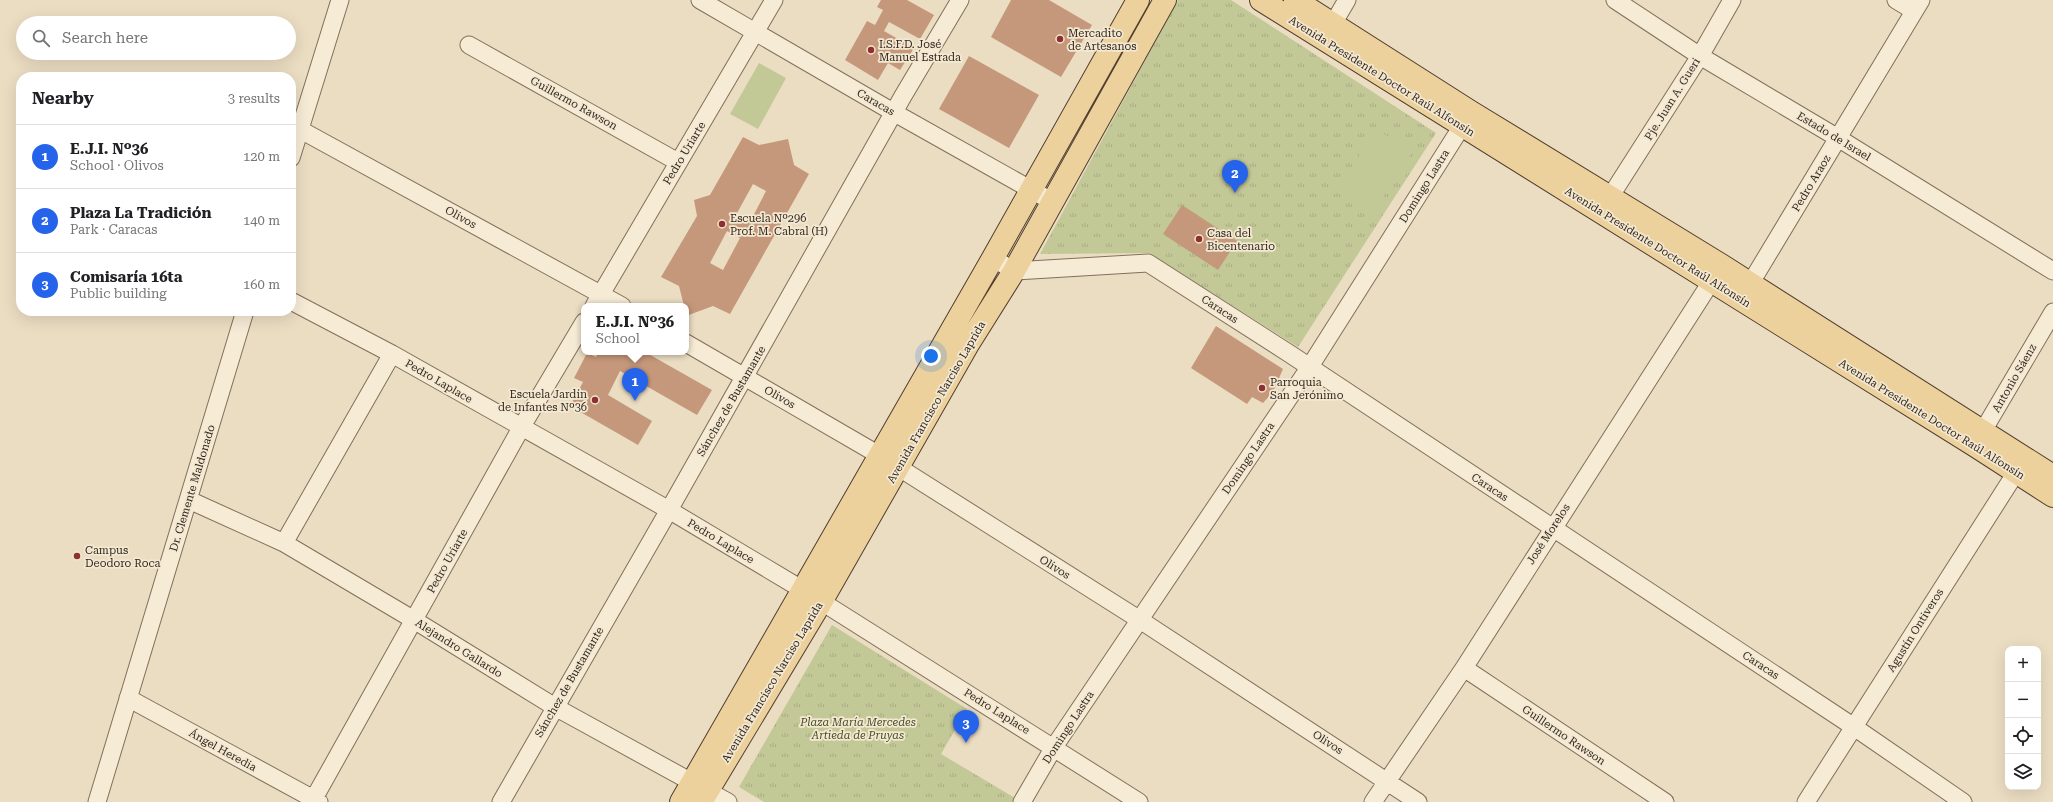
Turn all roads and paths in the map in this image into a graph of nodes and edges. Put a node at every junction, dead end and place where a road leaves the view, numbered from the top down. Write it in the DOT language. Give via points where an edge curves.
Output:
graph roads {
  1 [pos="340,0"];
  2 [pos="700,0"];
  3 [pos="774,0"];
  4 [pos="960,0"];
  5 [pos="1138,0"];
  6 [pos="1165,0"];
  7 [pos="1261,0"];
  8 [pos="1295,0"];
  9 [pos="1347,0"];
  10 [pos="1615,0"];
  11 [pos="1732,0"];
  12 [pos="1896,0"];
  13 [pos="1917,5"];
  14 [pos="1328,31"];
  15 [pos="756,33"];
  16 [pos="469,44"];
  17 [pos="1700,56"];
  18 [pos="893,112"];
  19 [pos="1466,119"];
  20 [pos="299,129"];
  21 [pos="1838,138"];
  22 [pos="296,140"];
  23 [pos="678,162"];
  24 [pos="1030,190"];
  25 [pos="1610,197"];
  26 [pos="1052,202"];
  27 [pos="993,258"];
  28 [pos="1014,271"];
  29 [pos="2053,271"];
  30 [pos="1717,273"];
  31 [pos="1750,284"];
  32 [pos="597,300"];
  33 [pos="610,303"];
  34 [pos="296,304"];
  35 [pos="2053,312"];
  36 [pos="244,316"];
  37 [pos="581,327"];
  38 [pos="689,345"];
  39 [pos="392,354"];
  40 [pos="1309,368"];
  41 [pos="745,376"];
  42 [pos="521,428"];
  43 [pos="1979,438"];
  44 [pos="879,455"];
  45 [pos="2021,465"];
  46 [pos="898,468"];
  47 [pos="2053,476"];
  48 [pos="2053,496"];
  49 [pos="189,500"];
  50 [pos="669,510"];
  51 [pos="1552,528"];
  52 [pos="284,543"];
  53 [pos="812,596"];
  54 [pos="414,620"];
  55 [pos="1140,620"];
  56 [pos="1464,668"];
  57 [pos="128,698"];
  58 [pos="555,707"];
  59 [pos="1854,727"];
  60 [pos="1054,747"];
  61 [pos="1387,781"];
  62 [pos="700,791"];
  63 [pos="315,801"];
  64 [pos="97,802"];
  65 [pos="501,802"];
  66 [pos="681,802"];
  67 [pos="728,802"];
  68 [pos="1022,802"];
  69 [pos="1139,802"];
  70 [pos="1373,802"];
  71 [pos="1418,802"];
  72 [pos="1665,802"];
  73 [pos="1806,802"];
  74 [pos="1963,802"];
  1 -- 20 [label="street"];
  2 -- 15 [label="street, Caracas"];
  3 -- 15 [label="street, Pedro Uriarte"];
  4 -- 18 [label="street, Sánchez de Bustamante"];
  5 -- 24 [label="main road, Avenida Francisco Narciso Laprida"];
  6 -- 26 [label="main road, Avenida Francisco Narciso Laprida"];
  7 -- 14 [label="main road, Avenida Presidente Doctor Raúl Alfonsín"];
  8 -- 14 [label="main road, Avenida Presidente Doctor Raúl Alfonsín"];
  9 -- 14 [label="street"];
  10 -- 17 [label="street, Estado de Israel"];
  11 -- 17 [label="street, Pje. Juan A. Gueri"];
  12 -- 13 [label="street"];
  13 -- 21 [label="street, Pedro Araoz"];
  14 -- 19 [label="main road, Avenida Presidente Doctor Raúl Alfonsín"];
  15 -- 18 [label="street, Caracas"];
  15 -- 23 [label="street, Pedro Uriarte"];
  16 -- 23 [label="street, Guillermo Rawson"];
  17 -- 21 [label="street, Estado de Israel"];
  17 -- 25 [label="street, Pje. Juan A. Gueri"];
  18 -- 24 [label="street, Caracas"];
  18 -- 41 [label="street, Sánchez de Bustamante"];
  19 -- 25 [label="main road, Avenida Presidente Doctor Raúl Alfonsín"];
  19 -- 30 [label="main road, Avenida Presidente Doctor Raúl Alfonsín"];
  19 -- 40 [label="street, Domingo Lastra"];
  20 -- 22 [label="street"];
  20 -- 32 [label="street, Olivos"];
  21 -- 29 [label="street, Estado de Israel"];
  21 -- 31 [label="street, Pedro Araoz"];
  23 -- 32 [label="street, Pedro Uriarte"];
  24 -- 26 [label="street, Caracas"];
  24 -- 27 [label="main road, Avenida Francisco Narciso Laprida"];
  25 -- 30 [label="main road, Avenida Presidente Doctor Raúl Alfonsín"];
  26 -- 28 [label="main road, Avenida Francisco Narciso Laprida"];
  27 -- 28 [label="street"];
  27 -- 44 [label="main road, Avenida Francisco Narciso Laprida"];
  28 -- 40 [label="street, Caracas" via="1148,263"];
  28 -- 46 [label="main road, Avenida Francisco Narciso Laprida" via="967,346"];
  30 -- 31 [label="main road, Avenida Presidente Doctor Raúl Alfonsín"];
  30 -- 43 [label="main road, Avenida Presidente Doctor Raúl Alfonsín"];
  30 -- 51 [label="street, José Morelos"];
  31 -- 43 [label="main road, Avenida Presidente Doctor Raúl Alfonsín"];
  32 -- 33 [label="street, Olivos"];
  34 -- 39 [label="street, Pedro Laplace"];
  35 -- 43 [label="street, Antonio Sáenz"];
  36 -- 49 [label="street, Dr. Clemente Maldonado"];
  37 -- 42 [label="street, Pedro Uriarte"];
  38 -- 41 [label="street, Olivos"];
  39 -- 42 [label="street, Pedro Laplace"];
  39 -- 52 [label="street"];
  40 -- 51 [label="street, Caracas"];
  40 -- 55 [label="street, Domingo Lastra"];
  41 -- 44 [label="street, Olivos"];
  41 -- 50 [label="street, Sánchez de Bustamante"];
  42 -- 50 [label="street, Pedro Laplace"];
  42 -- 54 [label="street, Pedro Uriarte"];
  43 -- 45 [label="main road, Avenida Presidente Doctor Raúl Alfonsín"];
  44 -- 46 [label="street, Olivos"];
  44 -- 53 [label="main road, Avenida Francisco Narciso Laprida"];
  45 -- 47 [label="main road, Avenida Presidente Doctor Raúl Alfonsín"];
  45 -- 48 [label="main road, Avenida Presidente Doctor Raúl Alfonsín"];
  45 -- 59 [label="street, Agustín Ontiveros"];
  46 -- 53 [label="main road, Avenida Francisco Narciso Laprida"];
  46 -- 55 [label="street, Olivos"];
  49 -- 52 [label="street, Alejandro Gallardo"];
  49 -- 57 [label="street, Dr. Clemente Maldonado"];
  50 -- 53 [label="street, Pedro Laplace"];
  50 -- 58 [label="street, Sánchez de Bustamante"];
  51 -- 56 [label="street, José Morelos"];
  51 -- 59 [label="street, Caracas"];
  52 -- 54 [label="street, Alejandro Gallardo"];
  53 -- 60 [label="street, Pedro Laplace"];
  53 -- 62 [label="main road, Avenida Francisco Narciso Laprida"];
  54 -- 58 [label="street, Alejandro Gallardo"];
  54 -- 63 [label="street, Pedro Uriarte"];
  55 -- 60 [label="street, Domingo Lastra"];
  55 -- 61 [label="street, Olivos"];
  56 -- 61 [label="street, José Morelos"];
  56 -- 72 [label="street, Guillermo Rawson"];
  57 -- 63 [label="street, Ángel Heredia"];
  57 -- 64 [label="street, Dr. Clemente Maldonado"];
  58 -- 62 [label="street, Alejandro Gallardo"];
  58 -- 65 [label="street, Sánchez de Bustamante"];
  59 -- 73 [label="street, Agustín Ontiveros"];
  59 -- 74 [label="street, Caracas"];
  60 -- 68 [label="street, Domingo Lastra"];
  60 -- 69 [label="street, Pedro Laplace"];
  61 -- 70 [label="street, José Morelos"];
  61 -- 71 [label="street, Olivos"];
  62 -- 66 [label="main road, Avenida Francisco Narciso Laprida"];
  62 -- 67 [label="street, Alejandro Gallardo"];
}
